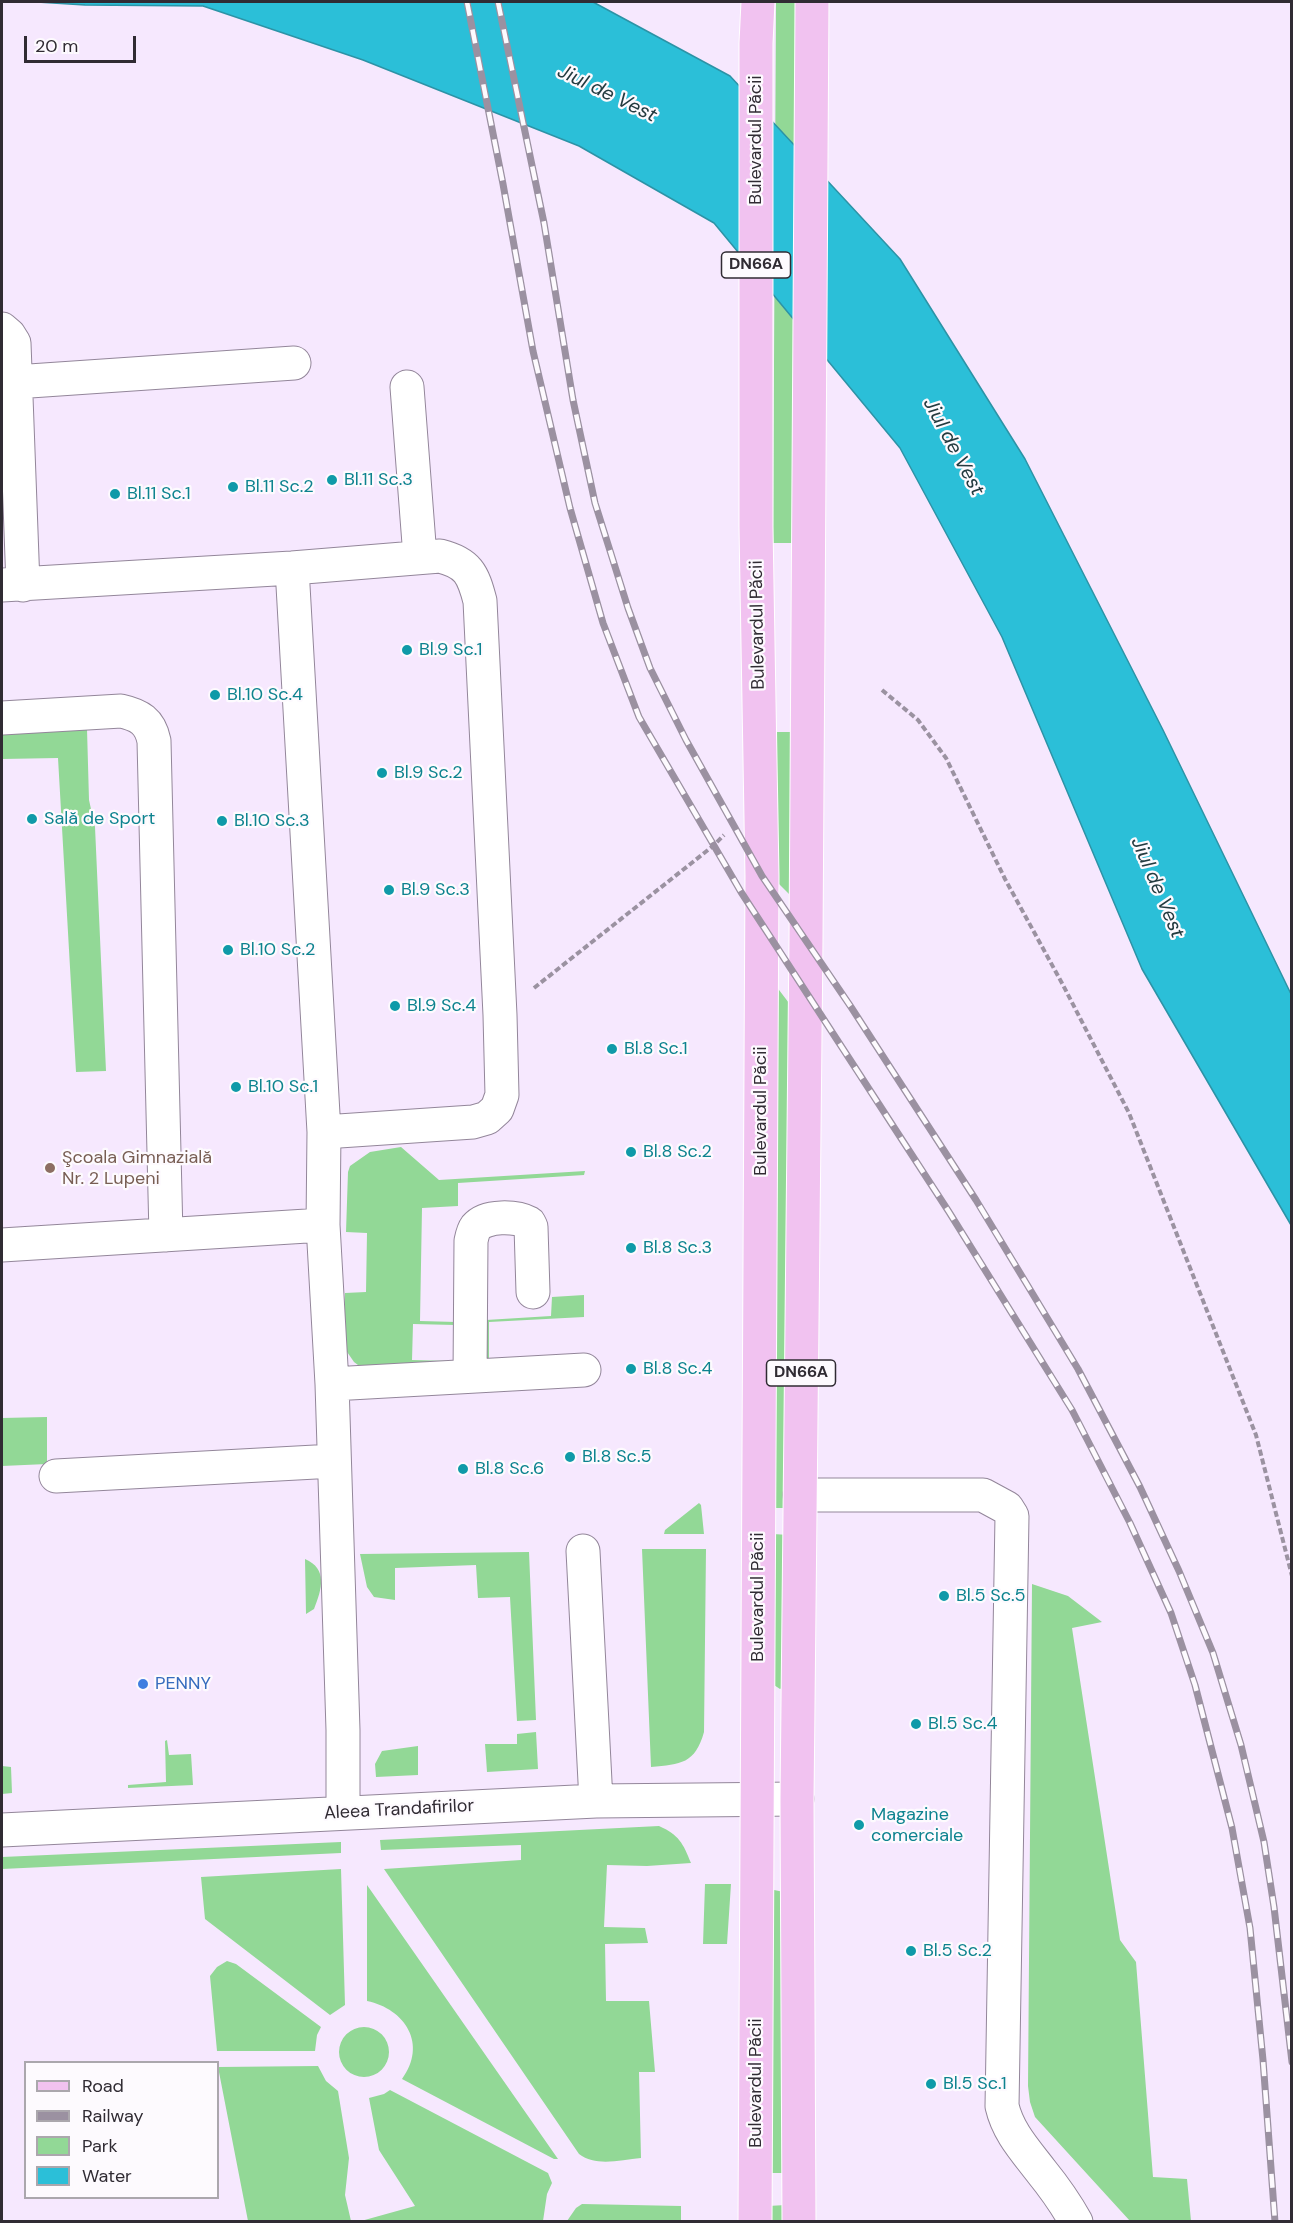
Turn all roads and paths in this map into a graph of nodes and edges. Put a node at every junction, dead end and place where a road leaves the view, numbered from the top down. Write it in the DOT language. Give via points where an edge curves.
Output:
graph roads {
  1 [pos="758,2"];
  2 [pos="813,4"];
  3 [pos="2,329"];
  4 [pos="294,363"];
  5 [pos="15,382"];
  6 [pos="407,387"];
  7 [pos="420,557"];
  8 [pos="292,568"];
  9 [pos="12,585"];
  10 [pos="882,690"];
  11 [pos="2,718"];
  12 [pos="726,833"];
  13 [pos="500,1015"];
  14 [pos="324,1132"];
  15 [pos="323,1225"];
  16 [pos="166,1235"];
  17 [pos="2,1245"];
  18 [pos="533,1292"];
  19 [pos="584,1370"];
  20 [pos="470,1376"];
  21 [pos="332,1384"];
  22 [pos="334,1461"];
  23 [pos="56,1476"];
  24 [pos="800,1496"];
  25 [pos="583,1551"];
  26 [pos="1292,1576"];
  27 [pos="757,1798"];
  28 [pos="797,1799"];
  29 [pos="596,1801"];
  30 [pos="343,1812"];
  31 [pos="2,1830"];
  32 [pos="755,2222"];
  33 [pos="799,2222"];
  34 [pos="1076,2222"];
  1 -- 27 [label="main road, Bulevardul Păcii / DN66A" via="756,527 762,866"];
  2 -- 24 [label="main road, DN66A"];
  3 -- 5 [label="street" via="14,343"];
  4 -- 5 [label="street"];
  5 -- 9 [label="street"];
  6 -- 7 [label="street"];
  7 -- 8 [label="street"];
  7 -- 13 [label="street" via="440,556 466,567 480,601"];
  8 -- 9 [label="street"];
  8 -- 14 [label="street"];
  10 -- 26 [label="path" via="918,720 946,758 1129,1113 1256,1435"];
  11 -- 16 [label="street" via="121,711 136,714 152,732"];
  12 -- 13 [label="path"];
  13 -- 14 [label="street" via="502,1095 497,1109 487,1118"];
  14 -- 15 [label="street"];
  15 -- 16 [label="street"];
  15 -- 21 [label="street"];
  16 -- 17 [label="street"];
  18 -- 20 [label="street" via="529,1222 515,1218 487,1220 477,1226 471,1241"];
  19 -- 20 [label="street"];
  20 -- 21 [label="street"];
  21 -- 22 [label="street"];
  22 -- 23 [label="street"];
  22 -- 30 [label="street"];
  24 -- 28 [label="main road, DN66A"];
  24 -- 34 [label="street" via="983,1495 1007,1508 1012,1516 1002,2106 1013,2135"];
  25 -- 29 [label="street"];
  27 -- 28 [label="street, Aleea Trandafirilor"];
  27 -- 29 [label="street, Aleea Trandafirilor"];
  27 -- 32 [label="main road, Bulevardul Păcii / DN66A"];
  28 -- 33 [label="main road, DN66A"];
  29 -- 30 [label="street, Aleea Trandafirilor"];
  30 -- 31 [label="street, Aleea Trandafirilor"];
}
